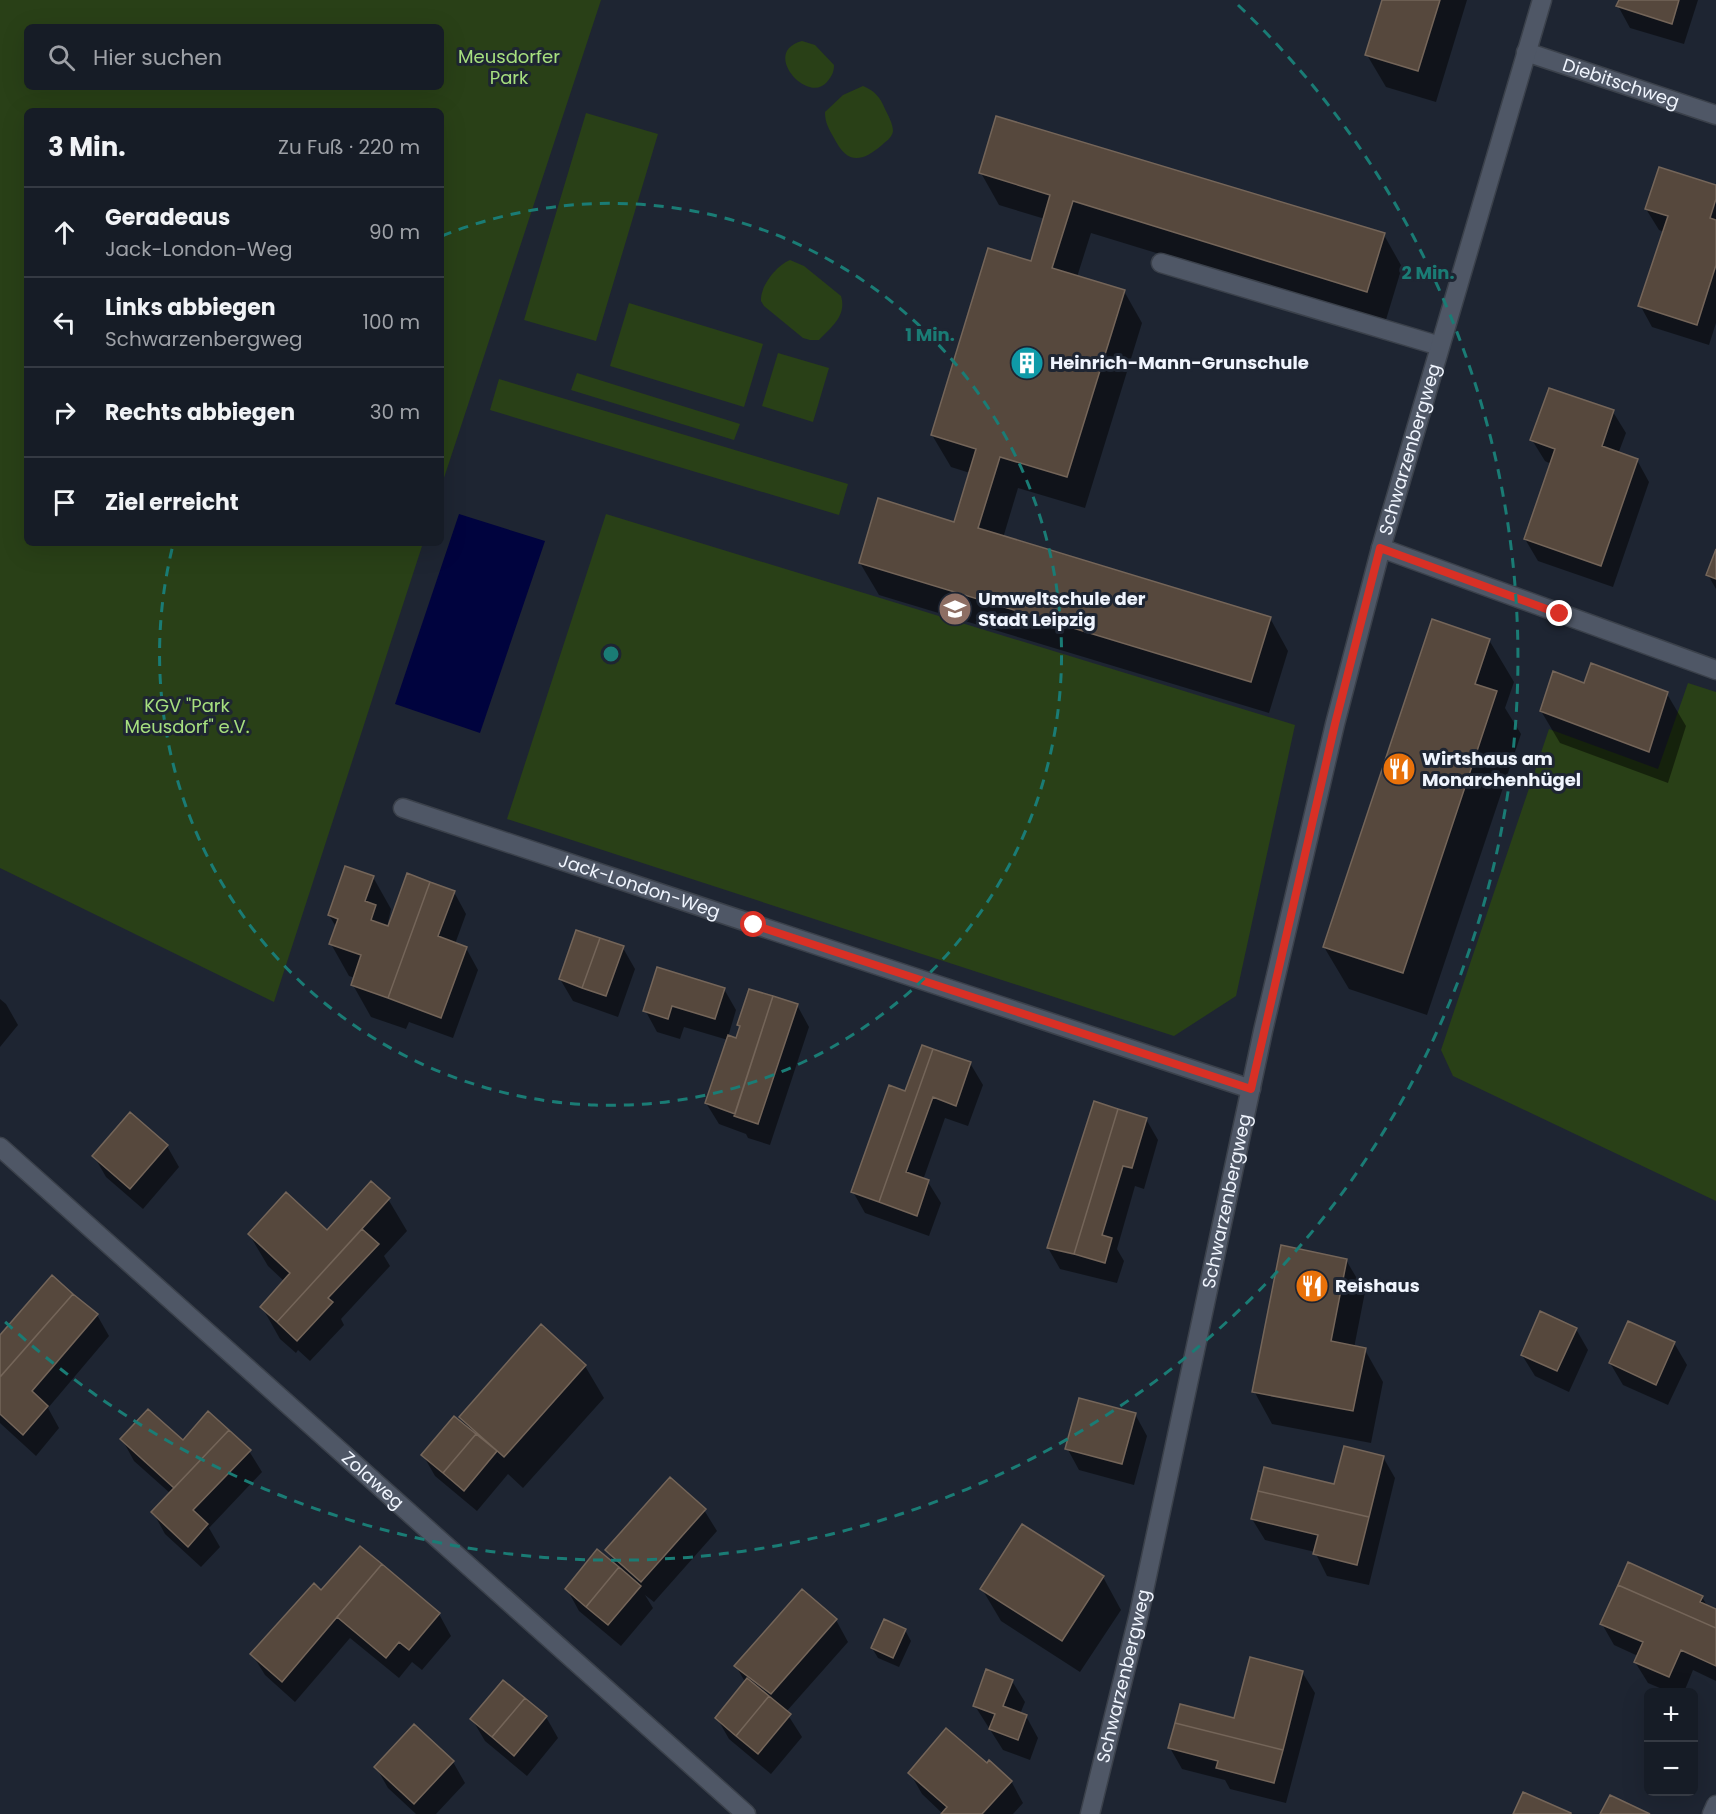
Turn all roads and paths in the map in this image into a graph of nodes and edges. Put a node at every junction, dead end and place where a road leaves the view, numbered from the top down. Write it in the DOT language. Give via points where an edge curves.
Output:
graph roads {
  1 [pos="1542,0"];
  2 [pos="1526,52"];
  3 [pos="1716,115"];
  4 [pos="1161,263"];
  5 [pos="1440,346"];
  6 [pos="1380,548"];
  7 [pos="1716,670"];
  8 [pos="403,808"];
  9 [pos="1251,1089"];
  10 [pos="0,1147"];
  11 [pos="1716,1805"];
  12 [pos="746,1814"];
  13 [pos="1090,1814"];
  14 [pos="1712,1814"];
  1 -- 2 [label="street, Schwarzenbergweg"];
  2 -- 3 [label="street, Diebitschweg"];
  2 -- 5 [label="street, Schwarzenbergweg"];
  4 -- 5 [label="street"];
  5 -- 6 [label="street, Schwarzenbergweg"];
  6 -- 7 [label="street"];
  6 -- 9 [label="street, Schwarzenbergweg"];
  8 -- 9 [label="street, Jack-London-Weg"];
  9 -- 13 [label="street, Schwarzenbergweg" via="1139,1614"];
  10 -- 12 [label="street, Zolaweg"];
  11 -- 14 [label="street"];
}
